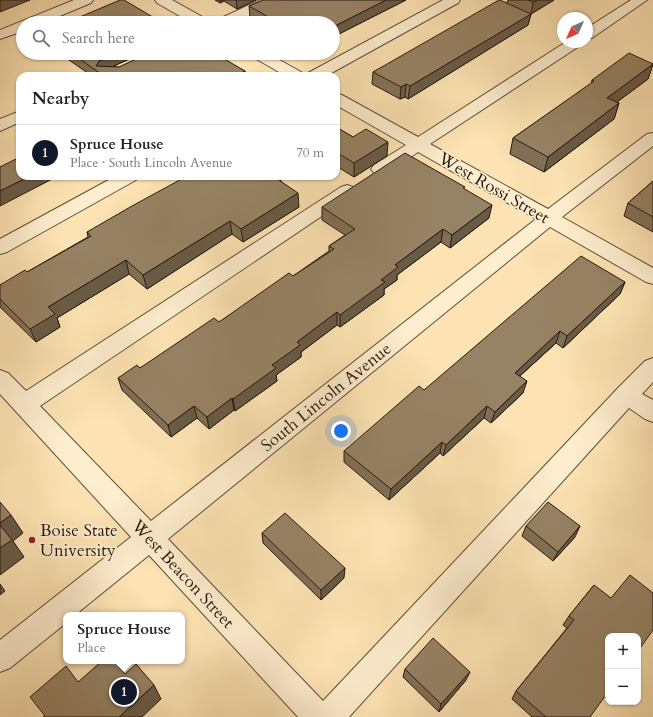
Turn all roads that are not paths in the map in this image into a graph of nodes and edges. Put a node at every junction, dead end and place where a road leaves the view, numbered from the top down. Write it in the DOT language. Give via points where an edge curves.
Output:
graph roads {
  1 [pos="86,0"];
  2 [pos="162,0"];
  3 [pos="271,0"];
  4 [pos="453,0"];
  5 [pos="640,0"];
  6 [pos="649,0"];
  7 [pos="653,7"];
  8 [pos="47,16"];
  9 [pos="191,16"];
  10 [pos="237,16"];
  11 [pos="16,29"];
  12 [pos="593,31"];
  13 [pos="0,35"];
  14 [pos="567,48"];
  15 [pos="268,60"];
  16 [pos="290,72"];
  17 [pos="321,72"];
  18 [pos="340,100"];
  19 [pos="16,118"];
  20 [pos="0,126"];
  21 [pos="653,138"];
  22 [pos="418,144"];
  23 [pos="123,180"];
  24 [pos="549,219"];
  25 [pos="0,247"];
  26 [pos="653,277"];
  27 [pos="653,366"];
  28 [pos="0,378"];
  29 [pos="626,395"];
  30 [pos="24,404"];
  31 [pos="653,412"];
  32 [pos="149,538"];
  33 [pos="0,658"];
  34 [pos="318,717"];
  35 [pos="330,717"];
  1 -- 8 [label="street"];
  2 -- 9 [label="street"];
  3 -- 10 [label="street"];
  4 -- 17 [label="street"];
  5 -- 12 [label="street"];
  6 -- 7 [label="street"];
  11 -- 13 [label="street"];
  14 -- 22 [label="street"];
  15 -- 16 [label="street"];
  18 -- 22 [label="street, West Rossi Street"];
  19 -- 20 [label="street"];
  21 -- 24 [label="street, South Lincoln Avenue"];
  22 -- 24 [label="street, West Rossi Street"];
  22 -- 30 [label="street"];
  23 -- 25 [label="street"];
  24 -- 26 [label="street, West Rossi Street"];
  24 -- 32 [label="street, South Lincoln Avenue"];
  27 -- 29 [label="street"];
  28 -- 30 [label="street, West Beacon Street"];
  29 -- 31 [label="street"];
  29 -- 35 [label="street"];
  30 -- 32 [label="street, West Beacon Street"];
  32 -- 33 [label="street, South Lincoln Avenue"];
  32 -- 34 [label="street, West Beacon Street"];
}
